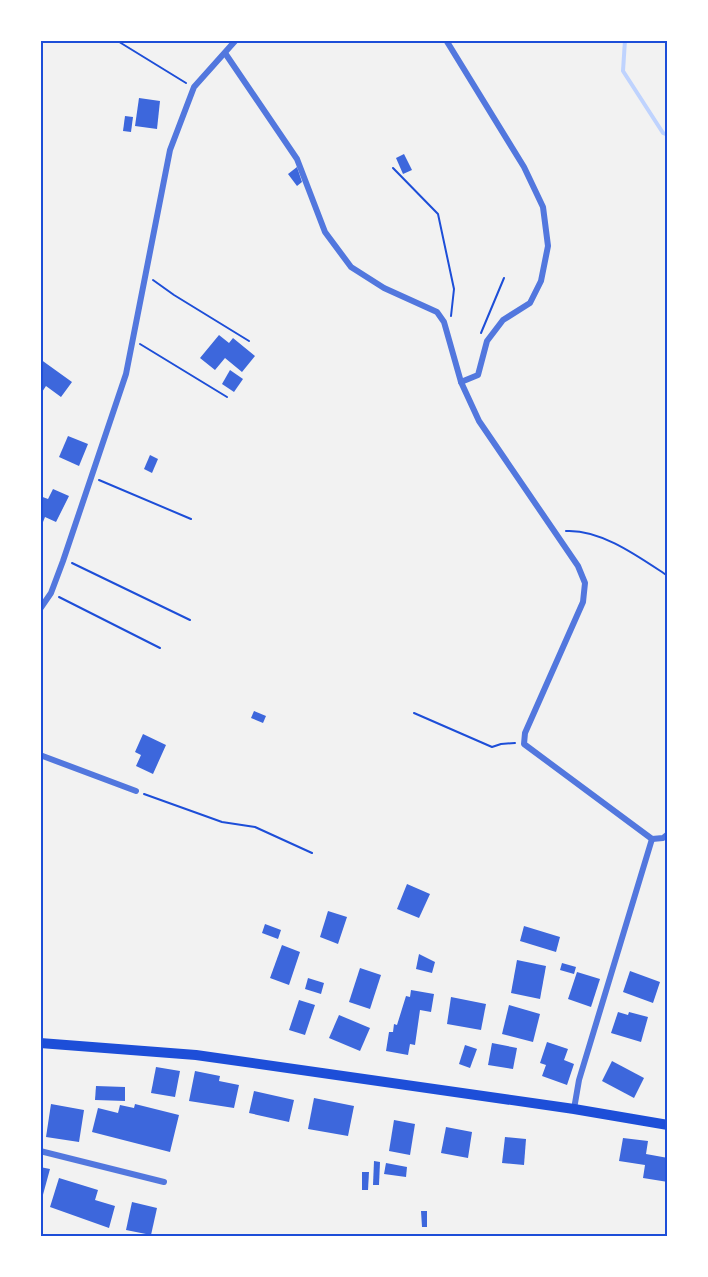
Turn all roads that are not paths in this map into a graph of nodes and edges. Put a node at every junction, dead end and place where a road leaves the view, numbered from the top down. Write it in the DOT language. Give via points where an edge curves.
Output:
graph roads {
  1 [pos="236,40"];
  2 [pos="446,40"];
  3 [pos="225,52"];
  4 [pos="461,382"];
  5 [pos="40,609"];
  6 [pos="40,755"];
  7 [pos="136,791"];
  8 [pos="668,834"];
  9 [pos="652,839"];
  10 [pos="40,1043"];
  11 [pos="574,1109"];
  12 [pos="668,1125"];
  13 [pos="40,1151"];
  14 [pos="164,1182"];
  1 -- 3 [label="street"];
  2 -- 4 [label="street" via="524,167 543,207 548,246 541,281 530,303 503,320 487,341 478,375"];
  3 -- 4 [label="street" via="297,159 325,232 351,267 384,288 437,312 444,322"];
  3 -- 5 [label="street" via="194,87 170,150 126,374 63,561 51,593"];
  4 -- 9 [label="street" via="478,421 579,566 585,583 583,602 525,733 524,744"];
  6 -- 7 [label="street"];
  8 -- 9 [label="street"];
  9 -- 11 [label="street" via="579,1080"];
  10 -- 11 [label="main road" via="196,1055"];
  11 -- 12 [label="main road"];
  13 -- 14 [label="street"];
}
